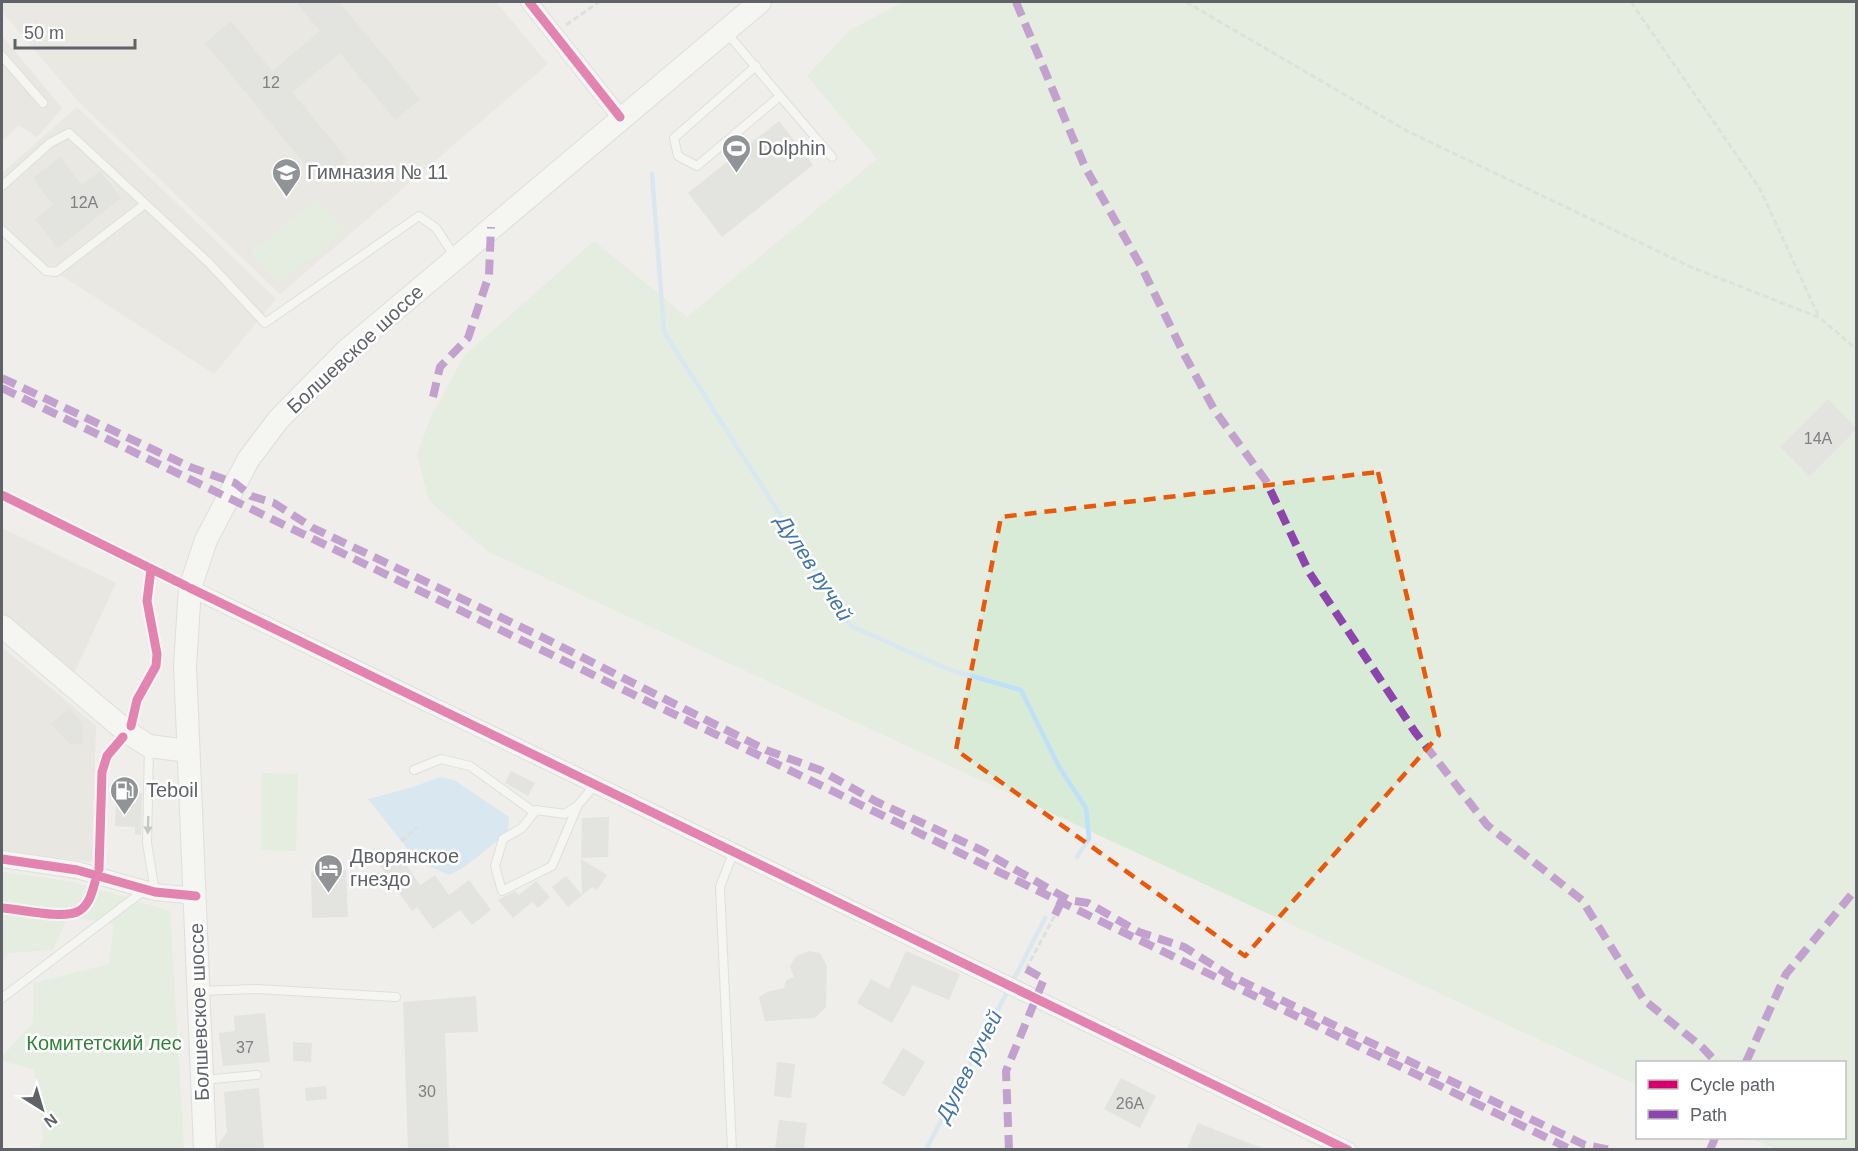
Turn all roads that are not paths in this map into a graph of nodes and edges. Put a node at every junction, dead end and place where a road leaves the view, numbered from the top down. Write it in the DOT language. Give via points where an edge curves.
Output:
graph roads {
  1 [pos="529,2"];
  2 [pos="759,2"];
  3 [pos="725,30"];
  4 [pos="2,56"];
  5 [pos="756,66"];
  6 [pos="780,96"];
  7 [pos="43,103"];
  8 [pos="620,117"];
  9 [pos="832,157"];
  10 [pos="2,186"];
  11 [pos="145,204"];
  12 [pos="2,230"];
  13 [pos="456,257"];
  14 [pos="188,587"];
  15 [pos="2,626"];
  16 [pos="149,746"];
  17 [pos="188,751"];
  18 [pos="414,770"];
  19 [pos="595,785"];
  20 [pos="578,805"];
  21 [pos="534,812"];
  22 [pos="733,853"];
  23 [pos="2,859"];
  24 [pos="151,890"];
  25 [pos="196,896"];
  26 [pos="197,991"];
  27 [pos="396,997"];
  28 [pos="2,998"];
  29 [pos="257,1075"];
  30 [pos="200,1081"];
  31 [pos="205,1149"];
  32 [pos="732,1149"];
  33 [pos="1348,1149"];
  1 -- 8 [label="street"];
  2 -- 3 [label="main road, Болшевское шоссе"];
  3 -- 5 [label="lane"];
  3 -- 8 [label="main road, Болшевское шоссе"];
  4 -- 7 [label="lane"];
  5 -- 6 [label="lane"];
  5 -- 6 [label="lane" via="675,138 678,156 697,166"];
  6 -- 9 [label="lane"];
  8 -- 13 [label="main road, Болшевское шоссе"];
  10 -- 11 [label="lane" via="50,143 69,132"];
  11 -- 12 [label="lane" via="56,272 46,271"];
  11 -- 13 [label="lane" via="265,323 419,216 436,228"];
  13 -- 14 [label="main road, Болшевское шоссе" via="346,351 278,420 227,497"];
  14 -- 17 [label="main road, Болшевское шоссе"];
  14 -- 19 [label="street"];
  15 -- 16 [label="main road" via="47,669"];
  16 -- 17 [label="main road"];
  16 -- 24 [label="lane, one-way" via="147,843"];
  17 -- 25 [label="main road, Болшевское шоссе"];
  18 -- 21 [label="lane" via="441,759 470,766"];
  19 -- 20 [label="lane"];
  19 -- 22 [label="street"];
  20 -- 21 [label="lane" via="566,814"];
  20 -- 21 [label="lane" via="552,866 502,891 495,866 503,839 522,828"];
  22 -- 32 [label="lane" via="720,887"];
  22 -- 33 [label="street"];
  23 -- 24 [label="street" via="77,870"];
  24 -- 25 [label="street"];
  24 -- 28 [label="lane"];
  25 -- 26 [label="main road, Болшевское шоссе"];
  26 -- 27 [label="lane" via="256,989"];
  26 -- 30 [label="main road, Болшевское шоссе"];
  29 -- 30 [label="lane"];
  30 -- 31 [label="main road, Болшевское шоссе"];
}
